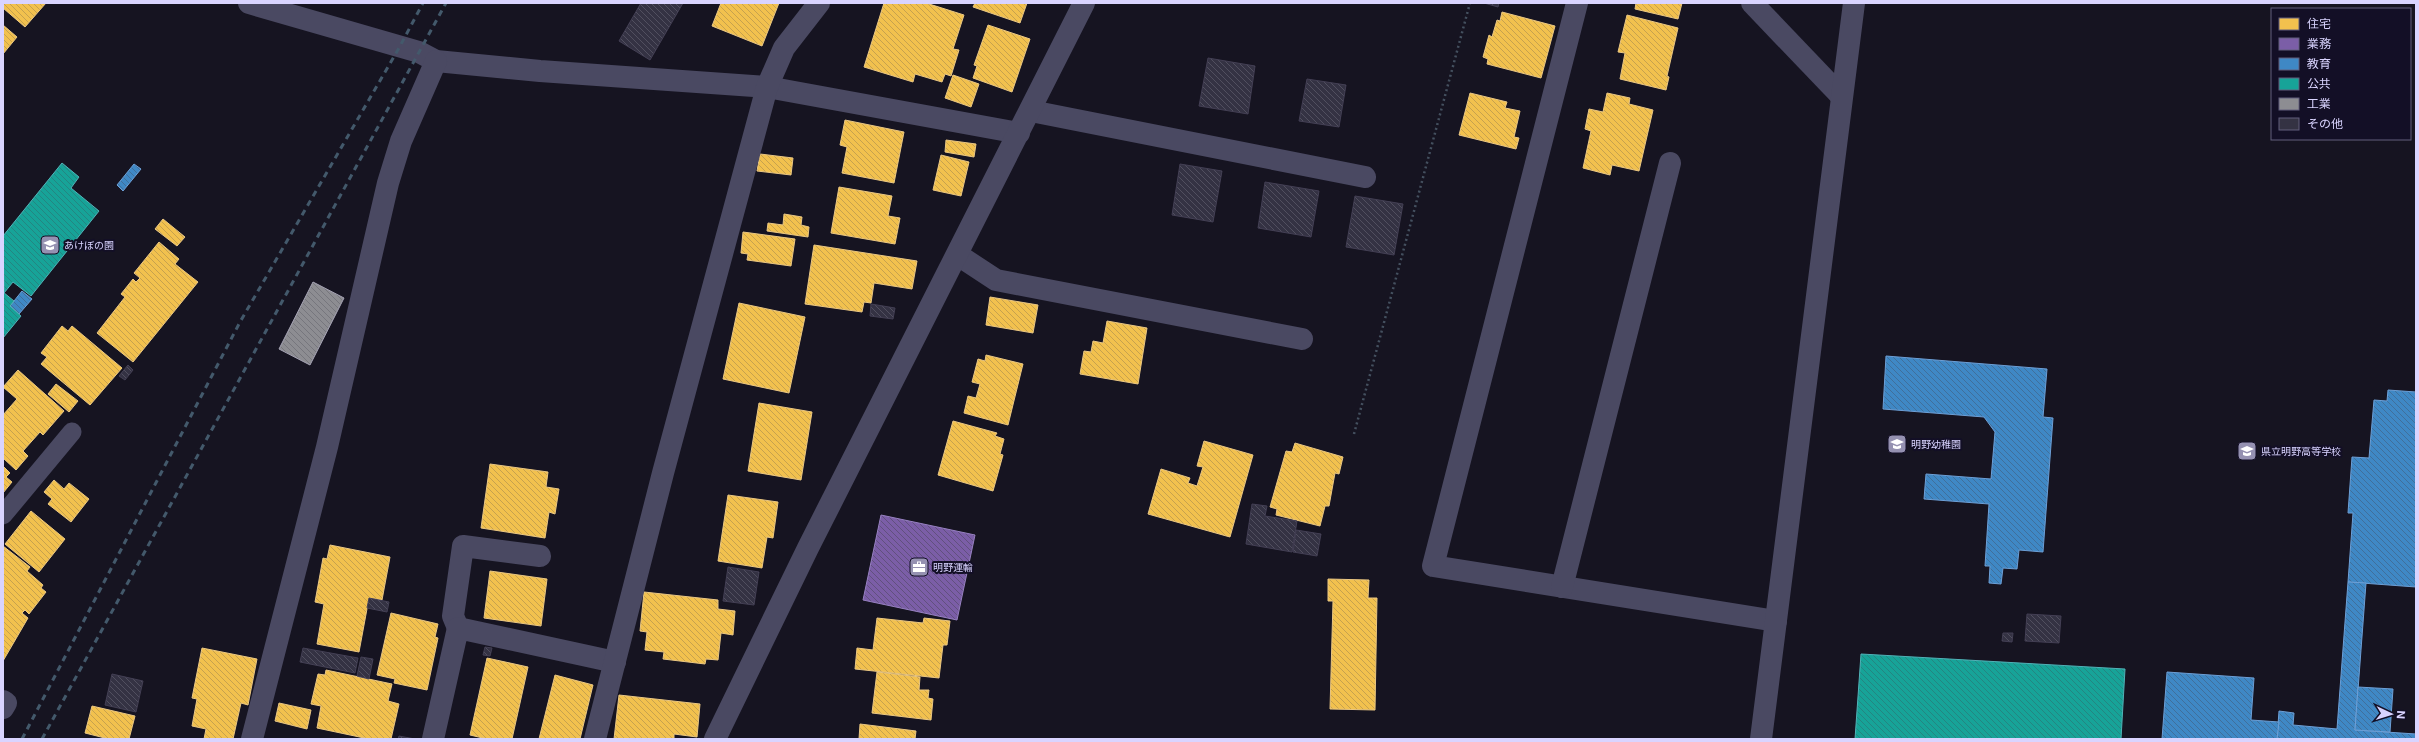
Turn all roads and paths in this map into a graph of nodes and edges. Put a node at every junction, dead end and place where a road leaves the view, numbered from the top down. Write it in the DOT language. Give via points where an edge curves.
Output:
graph roads {
  1 [pos="251,3"];
  2 [pos="819,3"];
  3 [pos="1084,3"];
  4 [pos="1470,3"];
  5 [pos="1578,3"];
  6 [pos="1752,3"];
  7 [pos="1854,3"];
  8 [pos="436,61"];
  9 [pos="767,87"];
  10 [pos="1840,96"];
  11 [pos="1031,111"];
  12 [pos="1019,133"];
  13 [pos="1670,163"];
  14 [pos="1365,177"];
  15 [pos="958,255"];
  16 [pos="1302,339"];
  17 [pos="72,432"];
  18 [pos="1354,434"];
  19 [pos="3,515"];
  20 [pos="540,556"];
  21 [pos="1562,587"];
  22 [pos="1776,621"];
  23 [pos="458,628"];
  24 [pos="615,662"];
  25 [pos="3,701"];
  26 [pos="3,708"];
  27 [pos="252,739"];
  28 [pos="433,739"];
  29 [pos="595,739"];
  30 [pos="715,739"];
  31 [pos="1761,739"];
  1 -- 8 [label="street" via="419,52"];
  2 -- 9 [label="street" via="784,48"];
  3 -- 11 [label="street"];
  4 -- 18 [label="path"];
  5 -- 21 [label="street" via="1433,566"];
  6 -- 10 [label="street"];
  7 -- 10 [label="street"];
  8 -- 9 [label="street"];
  8 -- 27 [label="street" via="401,141 388,183 327,447"];
  9 -- 12 [label="street"];
  9 -- 24 [label="street"];
  10 -- 22 [label="street"];
  11 -- 12 [label="street"];
  11 -- 14 [label="street"];
  12 -- 15 [label="street"];
  13 -- 21 [label="street"];
  15 -- 16 [label="street" via="996,280"];
  15 -- 30 [label="street" via="808,548"];
  17 -- 19 [label="lane"];
  20 -- 23 [label="street" via="463,546 453,616"];
  21 -- 22 [label="street"];
  22 -- 31 [label="street"];
  23 -- 24 [label="street"];
  23 -- 28 [label="street"];
  24 -- 29 [label="street"];
  25 -- 26 [label="street" via="6,703"];
}
